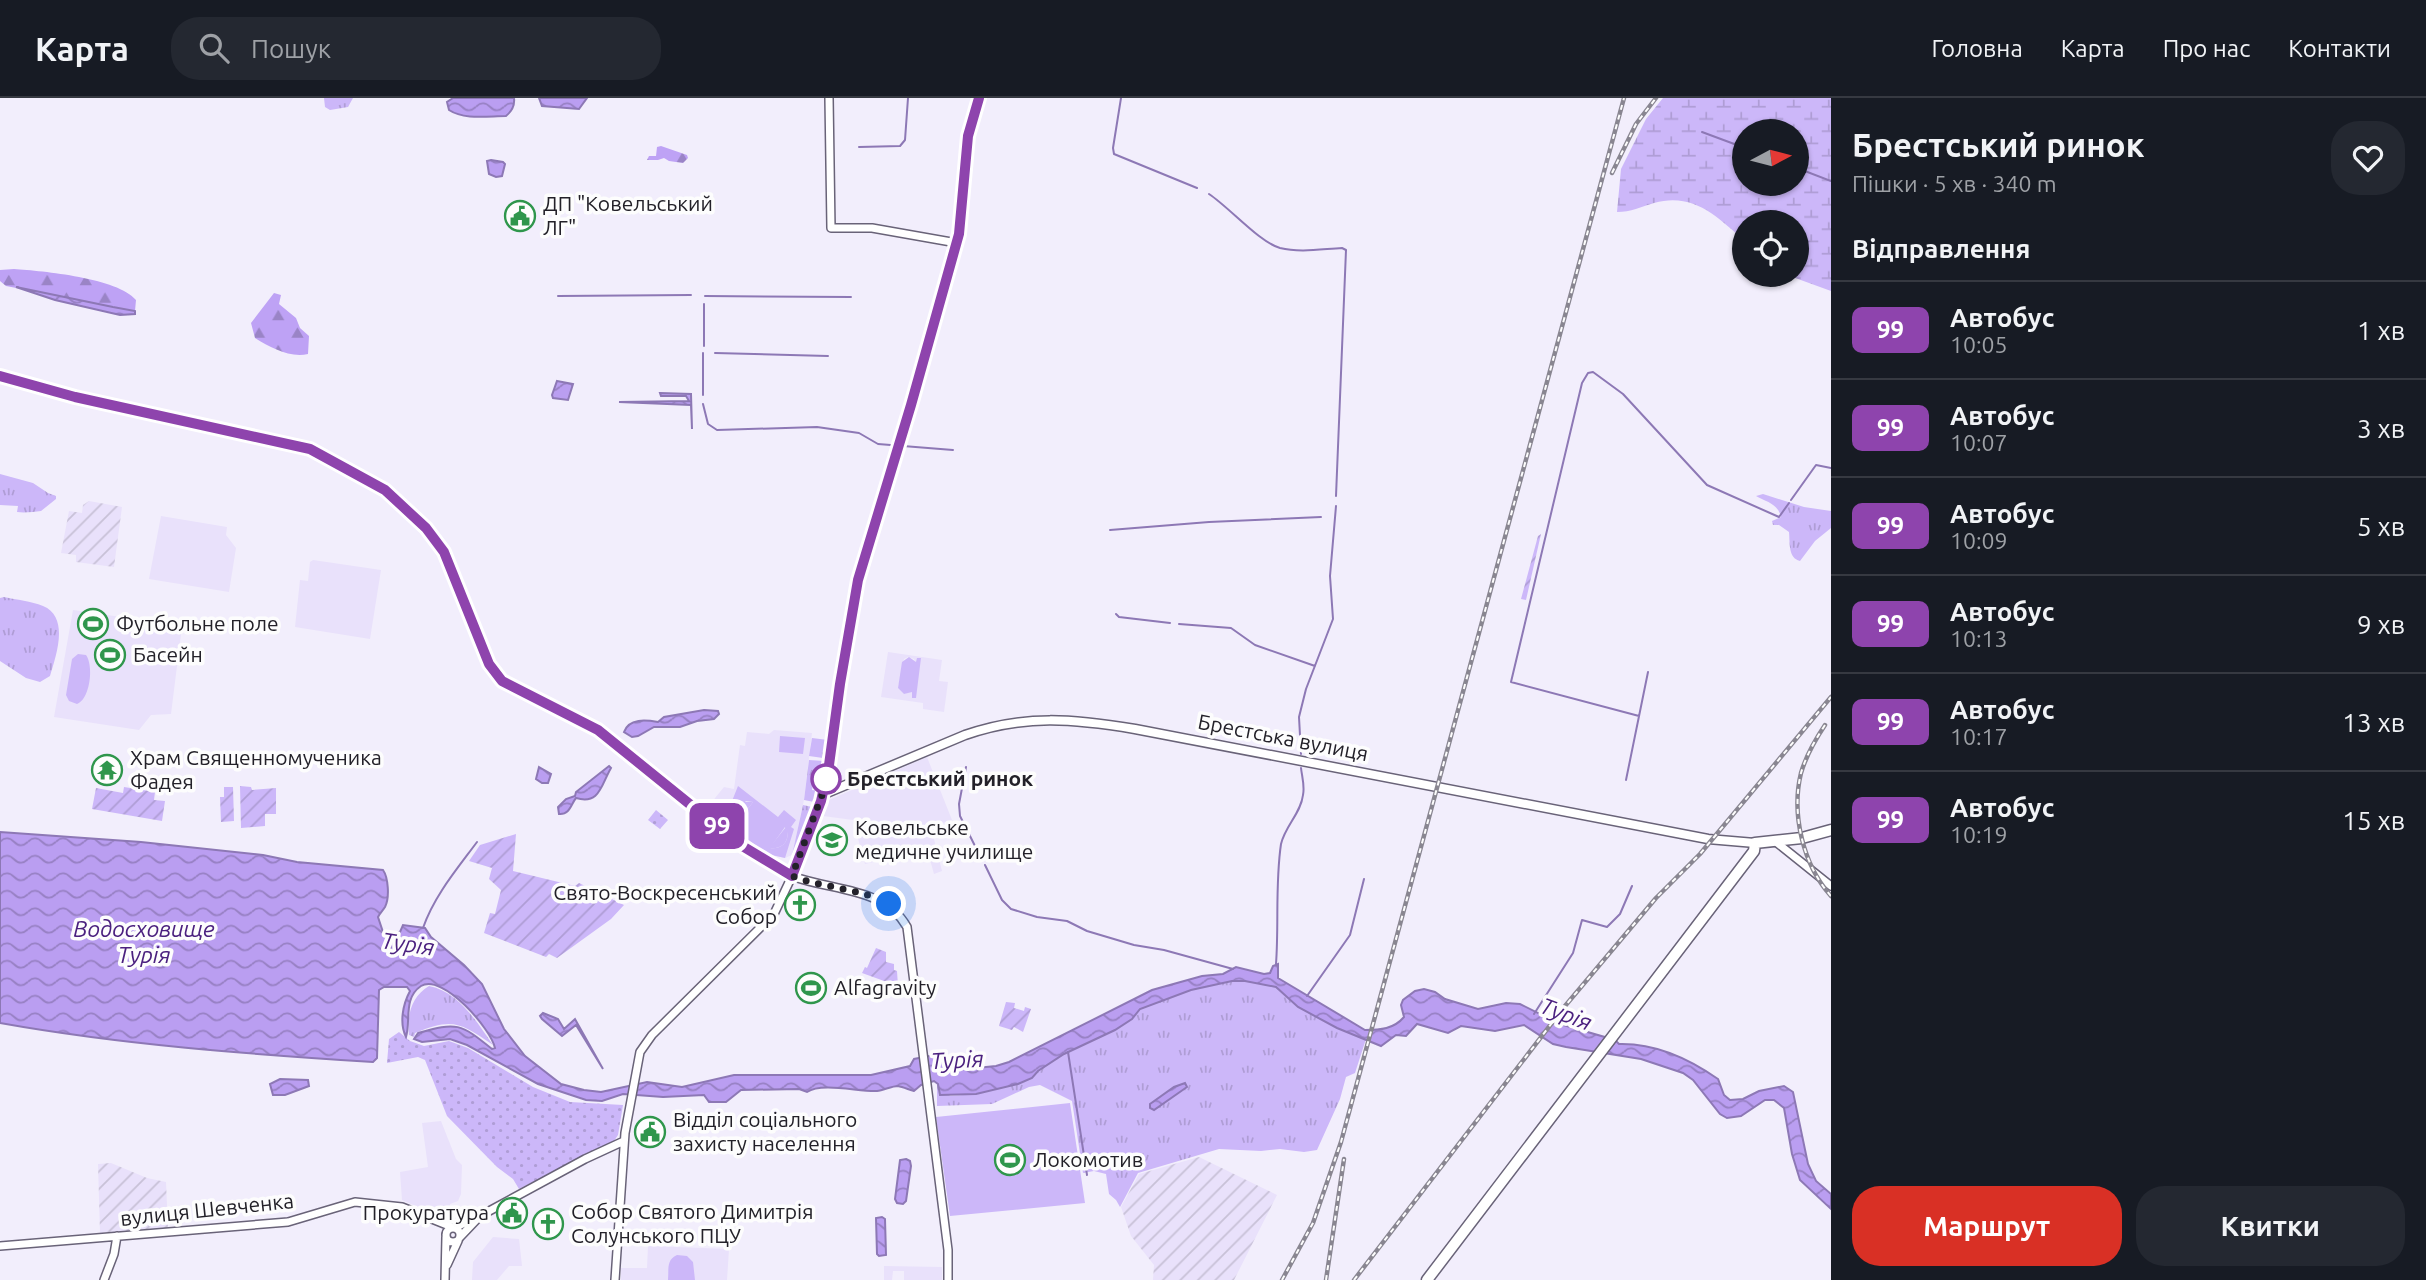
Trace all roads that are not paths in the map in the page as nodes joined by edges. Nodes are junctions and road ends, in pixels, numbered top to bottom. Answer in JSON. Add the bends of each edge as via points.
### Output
{"nodes":[{"id":1,"x":829,"y":98,"type":"edge"},
{"id":2,"x":957,"y":243,"type":"dead end"},
{"id":3,"x":0,"y":376,"type":"edge"},
{"id":4,"x":1831,"y":830,"type":"edge"},
{"id":5,"x":1776,"y":842,"type":"junction"},
{"id":6,"x":1755,"y":844,"type":"junction"},
{"id":7,"x":792,"y":876,"type":"junction"},
{"id":8,"x":1831,"y":886,"type":"edge"},
{"id":9,"x":624,"y":1141,"type":"junction"},
{"id":10,"x":480,"y":1216,"type":"junction"},
{"id":11,"x":439,"y":1223,"type":"junction"},
{"id":12,"x":454,"y":1228,"type":"junction"},
{"id":13,"x":446,"y":1235,"type":"junction"},
{"id":14,"x":117,"y":1236,"type":"junction"},
{"id":15,"x":459,"y":1238,"type":"junction"},
{"id":16,"x":0,"y":1245,"type":"edge"},
{"id":17,"x":445,"y":1269,"type":"junction"},
{"id":18,"x":104,"y":1280,"type":"edge"},
{"id":19,"x":445,"y":1280,"type":"edge"},
{"id":20,"x":615,"y":1280,"type":"edge"},
{"id":21,"x":948,"y":1280,"type":"edge"},
{"id":22,"x":1427,"y":1280,"type":"edge"}],
"edges":[{"from":1,"to":2,"type":"street","via":[[831,228],[872,228]]},
{"from":3,"to":7,"type":"main road","via":[[310,449],[385,490],[426,528],[444,552],[489,664],[502,681],[598,730],[739,844]]},
{"from":4,"to":5,"type":"highway","name":"Брестська вулиця"},
{"from":5,"to":6,"type":"highway","name":"Брестська вулиця"},
{"from":5,"to":8,"type":"street"},
{"from":6,"to":7,"type":"main road","name":"Брестська вулиця","via":[[1708,839],[1135,729],[1078,720],[1025,720],[989,726],[822,795]]},
{"from":6,"to":22,"type":"highway"},
{"from":7,"to":9,"type":"street","via":[[774,914],[645,1042]]},
{"from":7,"to":21,"type":"street","via":[[875,897],[889,904],[908,927]]},
{"from":9,"to":10,"type":"street"},
{"from":9,"to":20,"type":"street"},
{"from":10,"to":12,"type":"street"},
{"from":10,"to":15,"type":"street"},
{"from":11,"to":12,"type":"street","name":"вулиця Шевченка"},
{"from":11,"to":13,"type":"street"},
{"from":11,"to":14,"type":"street","name":"вулиця Шевченка","via":[[402,1207],[355,1202],[288,1222]]},
{"from":12,"to":13,"type":"street"},
{"from":12,"to":15,"type":"street"},
{"from":13,"to":15,"type":"street","via":[[453,1242]]},
{"from":13,"to":17,"type":"street"},
{"from":14,"to":16,"type":"street","name":"вулиця Шевченка"},
{"from":14,"to":18,"type":"street"},
{"from":15,"to":17,"type":"street"},
{"from":17,"to":19,"type":"street"}]}
